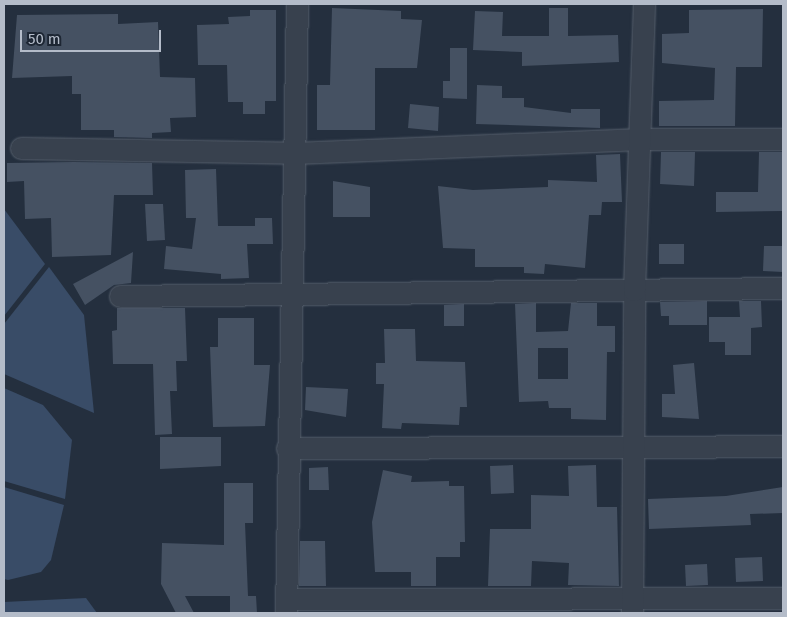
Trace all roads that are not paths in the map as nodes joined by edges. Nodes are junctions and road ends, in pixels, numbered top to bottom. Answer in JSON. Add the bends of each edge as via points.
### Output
{"nodes":[{"id":1,"x":297,"y":4,"type":"edge"},
{"id":2,"x":644,"y":4,"type":"edge"},
{"id":3,"x":642,"y":139,"type":"junction"},
{"id":4,"x":783,"y":139,"type":"edge"},
{"id":5,"x":21,"y":148,"type":"dead end"},
{"id":6,"x":294,"y":153,"type":"junction"},
{"id":7,"x":783,"y":288,"type":"edge"},
{"id":8,"x":634,"y":290,"type":"junction"},
{"id":9,"x":288,"y":295,"type":"junction"},
{"id":10,"x":120,"y":296,"type":"dead end"},
{"id":11,"x":631,"y":446,"type":"junction"},
{"id":12,"x":783,"y":446,"type":"edge"},
{"id":13,"x":287,"y":448,"type":"junction"},
{"id":14,"x":783,"y":598,"type":"edge"},
{"id":15,"x":286,"y":606,"type":"edge"},
{"id":16,"x":632,"y":606,"type":"edge"}],
"edges":[{"from":1,"to":6,"type":"street"},
{"from":2,"to":3,"type":"street"},
{"from":3,"to":4,"type":"street"},
{"from":3,"to":6,"type":"street"},
{"from":3,"to":8,"type":"street"},
{"from":5,"to":6,"type":"street"},
{"from":6,"to":9,"type":"street"},
{"from":7,"to":8,"type":"street"},
{"from":8,"to":9,"type":"street"},
{"from":8,"to":11,"type":"street"},
{"from":9,"to":10,"type":"street"},
{"from":9,"to":13,"type":"street"},
{"from":11,"to":12,"type":"street"},
{"from":11,"to":13,"type":"street"},
{"from":11,"to":16,"type":"street"},
{"from":13,"to":15,"type":"street"},
{"from":14,"to":16,"type":"street"},
{"from":15,"to":16,"type":"street"}]}
